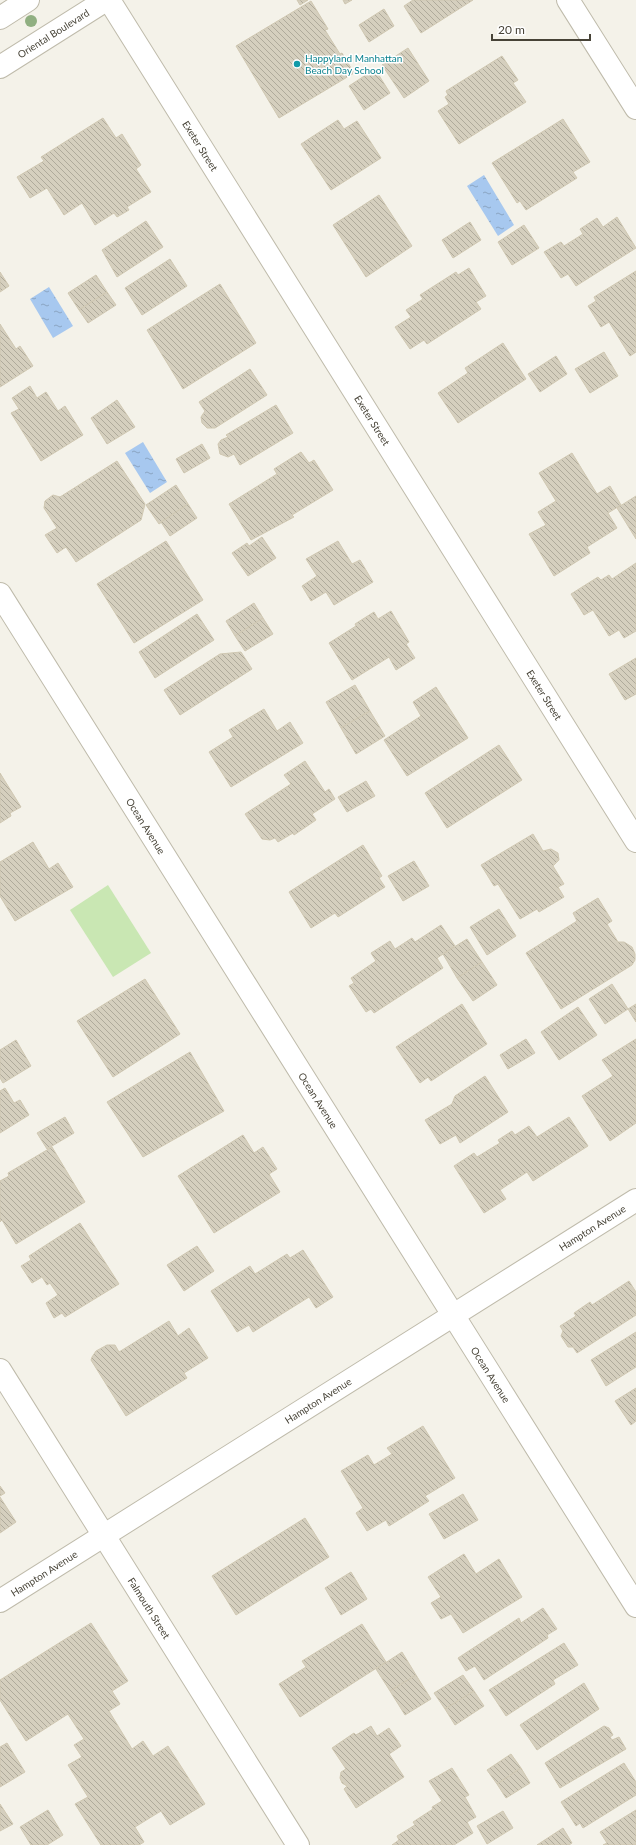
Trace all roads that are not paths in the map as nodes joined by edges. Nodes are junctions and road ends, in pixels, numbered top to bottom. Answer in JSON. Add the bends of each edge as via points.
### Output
{"nodes":[{"id":1,"x":28,"y":0,"type":"edge"},
{"id":2,"x":107,"y":0,"type":"edge"},
{"id":3,"x":568,"y":0,"type":"edge"},
{"id":4,"x":0,"y":18,"type":"edge"},
{"id":5,"x":0,"y":67,"type":"edge"},
{"id":6,"x":636,"y":108,"type":"edge"},
{"id":7,"x":0,"y":594,"type":"edge"},
{"id":8,"x":636,"y":841,"type":"edge"},
{"id":9,"x":636,"y":1200,"type":"edge"},
{"id":10,"x":453,"y":1316,"type":"junction"},
{"id":11,"x":0,"y":1370,"type":"edge"},
{"id":12,"x":104,"y":1536,"type":"junction"},
{"id":13,"x":0,"y":1601,"type":"edge"},
{"id":14,"x":636,"y":1606,"type":"edge"},
{"id":15,"x":298,"y":1845,"type":"edge"}],
"edges":[{"from":1,"to":4,"type":"street"},
{"from":2,"to":5,"type":"street","name":"Oriental Boulevard"},
{"from":2,"to":8,"type":"street","name":"Exeter Street"},
{"from":3,"to":6,"type":"street"},
{"from":7,"to":10,"type":"street","name":"Ocean Avenue"},
{"from":9,"to":10,"type":"street","name":"Hampton Avenue"},
{"from":10,"to":12,"type":"street","name":"Hampton Avenue"},
{"from":10,"to":14,"type":"street","name":"Ocean Avenue"},
{"from":11,"to":12,"type":"street","name":"Falmouth Street"},
{"from":12,"to":13,"type":"street","name":"Hampton Avenue"},
{"from":12,"to":15,"type":"street","name":"Falmouth Street"}]}
